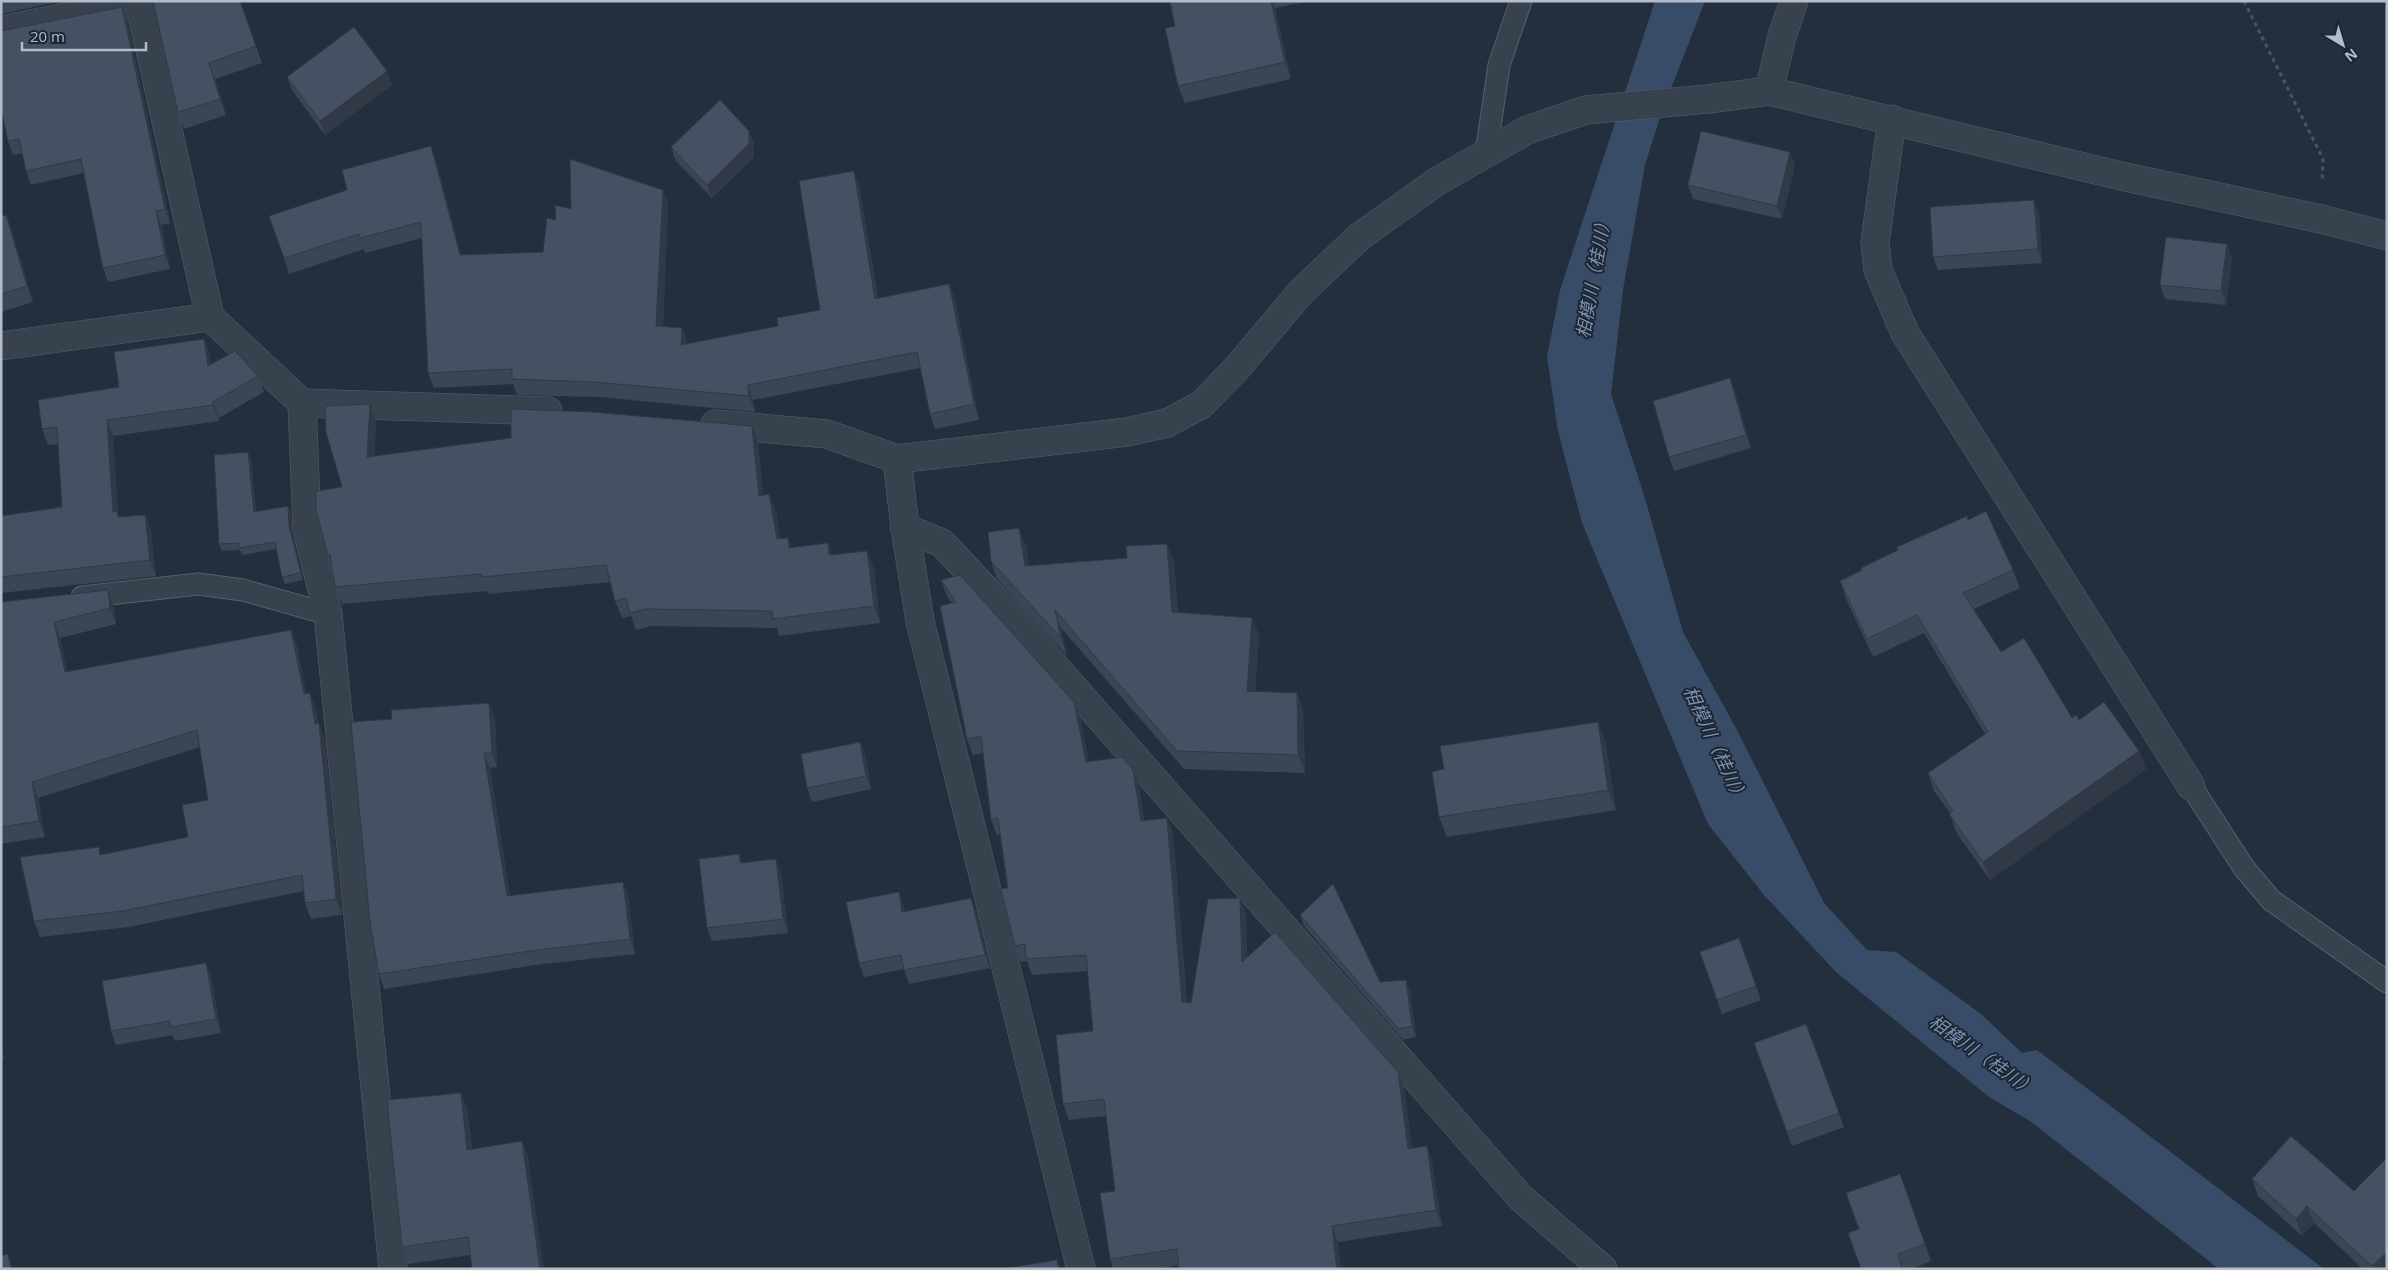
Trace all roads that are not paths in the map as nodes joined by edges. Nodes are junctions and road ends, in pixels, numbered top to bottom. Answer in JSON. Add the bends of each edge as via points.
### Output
{"nodes":[{"id":1,"x":1521,"y":1,"type":"edge"},
{"id":2,"x":1794,"y":1,"type":"edge"},
{"id":3,"x":139,"y":2,"type":"edge"},
{"id":4,"x":1,"y":30,"type":"edge"},
{"id":5,"x":1769,"y":91,"type":"junction"},
{"id":6,"x":1892,"y":119,"type":"junction"},
{"id":7,"x":1486,"y":154,"type":"junction"},
{"id":8,"x":2387,"y":236,"type":"edge"},
{"id":9,"x":210,"y":317,"type":"junction"},
{"id":10,"x":1,"y":346,"type":"edge"},
{"id":11,"x":302,"y":403,"type":"junction"},
{"id":12,"x":570,"y":412,"type":"edge"},
{"id":13,"x":688,"y":421,"type":"edge"},
{"id":14,"x":897,"y":459,"type":"junction"},
{"id":15,"x":905,"y":528,"type":"junction"},
{"id":16,"x":60,"y":599,"type":"edge"},
{"id":17,"x":328,"y":614,"type":"junction"},
{"id":18,"x":2191,"y":786,"type":"joint"},
{"id":19,"x":2387,"y":982,"type":"edge"},
{"id":20,"x":393,"y":1269,"type":"edge"},
{"id":21,"x":1081,"y":1269,"type":"edge"},
{"id":22,"x":1603,"y":1269,"type":"edge"}],
"edges":[{"from":1,"to":7,"type":"lane","via":[[1499,65]]},
{"from":2,"to":5,"type":"street"},
{"from":3,"to":4,"type":"street"},
{"from":3,"to":9,"type":"street"},
{"from":5,"to":6,"type":"street"},
{"from":5,"to":7,"type":"street","via":[[1586,110],[1527,130]]},
{"from":6,"to":8,"type":"street","via":[[2121,176]]},
{"from":6,"to":18,"type":"street","via":[[1875,242],[1878,270],[1905,333]]},
{"from":7,"to":14,"type":"street","via":[[1436,182],[1359,238],[1301,292],[1201,405],[1167,423],[1127,432]]},
{"from":9,"to":10,"type":"street"},
{"from":9,"to":11,"type":"street"},
{"from":11,"to":12,"type":"street"},
{"from":11,"to":17,"type":"street","via":[[307,529]]},
{"from":13,"to":14,"type":"street","via":[[826,434]]},
{"from":14,"to":15,"type":"street"},
{"from":15,"to":21,"type":"street","via":[[920,621]]},
{"from":15,"to":22,"type":"street","via":[[942,543],[1018,623],[1520,1197]]},
{"from":16,"to":17,"type":"lane","via":[[198,584],[243,590]]},
{"from":17,"to":20,"type":"street"},
{"from":18,"to":19,"type":"lane","via":[[2244,868],[2271,900]]}]}
